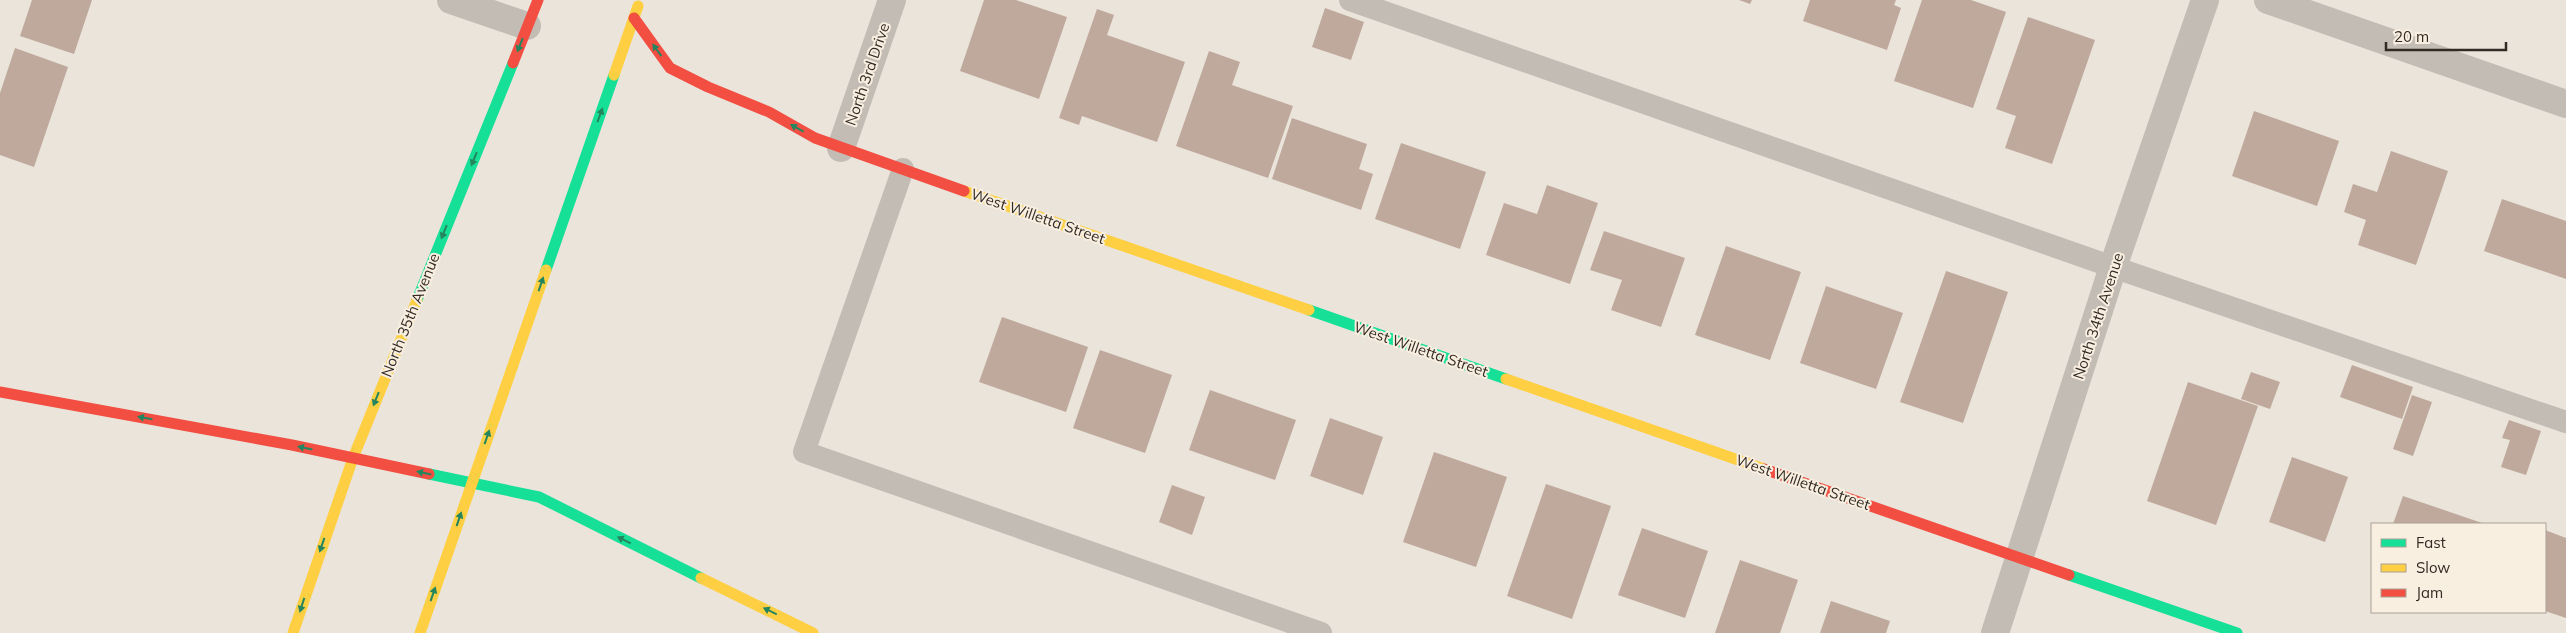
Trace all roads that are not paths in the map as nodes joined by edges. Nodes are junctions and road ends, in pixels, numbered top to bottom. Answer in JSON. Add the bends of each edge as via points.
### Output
{"nodes":[{"id":1,"x":451,"y":0,"type":"edge"},
{"id":2,"x":538,"y":0,"type":"edge"},
{"id":3,"x":640,"y":0,"type":"edge"},
{"id":4,"x":892,"y":0,"type":"edge"},
{"id":5,"x":1350,"y":0,"type":"edge"},
{"id":6,"x":2205,"y":0,"type":"edge"},
{"id":7,"x":2268,"y":0,"type":"edge"},
{"id":8,"x":634,"y":18,"type":"junction"},
{"id":9,"x":527,"y":26,"type":"junction"},
{"id":10,"x":2566,"y":104,"type":"edge"},
{"id":11,"x":841,"y":148,"type":"junction"},
{"id":12,"x":903,"y":169,"type":"junction"},
{"id":13,"x":2114,"y":267,"type":"junction"},
{"id":14,"x":0,"y":392,"type":"edge"},
{"id":15,"x":2566,"y":422,"type":"edge"},
{"id":16,"x":353,"y":458,"type":"junction"},
{"id":17,"x":471,"y":483,"type":"junction"},
{"id":18,"x":2020,"y":557,"type":"junction"},
{"id":19,"x":293,"y":633,"type":"edge"},
{"id":20,"x":420,"y":633,"type":"edge"},
{"id":21,"x":813,"y":633,"type":"edge"},
{"id":22,"x":1321,"y":633,"type":"edge"},
{"id":23,"x":1995,"y":633,"type":"edge"},
{"id":24,"x":2237,"y":633,"type":"edge"}],
"edges":[{"from":1,"to":9,"type":"street"},
{"from":2,"to":9,"type":"main road","name":"North 35th Avenue"},
{"from":3,"to":8,"type":"main road"},
{"from":4,"to":11,"type":"street","name":"North 3rd Drive"},
{"from":5,"to":13,"type":"lane"},
{"from":6,"to":13,"type":"street","name":"North 34th Avenue"},
{"from":7,"to":10,"type":"street"},
{"from":11,"to":8,"type":"main road","name":"West Willetta Street","one_way":true,"via":[[670,68]]},
{"from":17,"to":8,"type":"main road","one_way":true},
{"from":9,"to":16,"type":"main road","name":"North 35th Avenue","one_way":true},
{"from":11,"to":12,"type":"main road","name":"West Willetta Street"},
{"from":12,"to":18,"type":"main road","name":"West Willetta Street"},
{"from":12,"to":22,"type":"lane","via":[[804,452]]},
{"from":13,"to":15,"type":"lane"},
{"from":13,"to":18,"type":"street","name":"North 34th Avenue"},
{"from":16,"to":14,"type":"main road","one_way":true},
{"from":17,"to":16,"type":"main road","one_way":true},
{"from":16,"to":19,"type":"main road","name":"North 35th Avenue","one_way":true},
{"from":20,"to":17,"type":"main road","one_way":true},
{"from":21,"to":17,"type":"main road","one_way":true,"via":[[538,497]]},
{"from":18,"to":23,"type":"street","name":"North 34th Avenue"},
{"from":18,"to":24,"type":"main road","name":"West Willetta Street"}]}
